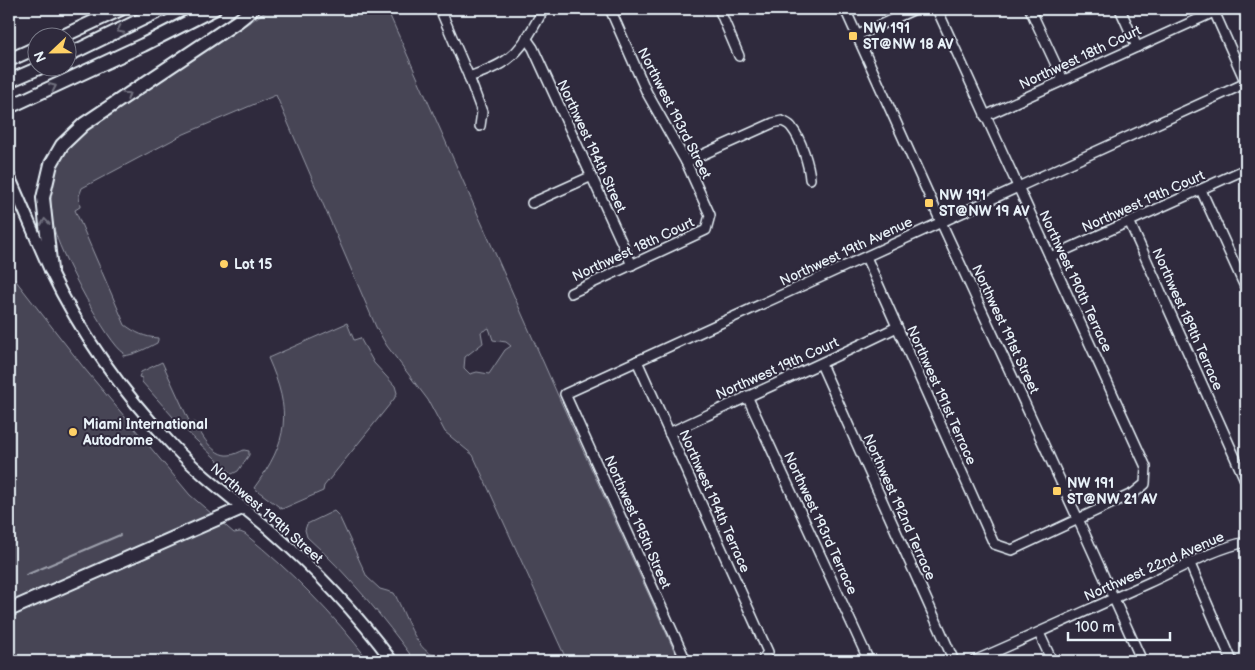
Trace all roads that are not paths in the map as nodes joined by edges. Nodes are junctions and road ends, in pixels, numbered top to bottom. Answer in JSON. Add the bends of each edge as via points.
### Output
{"nodes":[{"id":1,"x":121,"y":9,"type":"edge"},
{"id":2,"x":163,"y":9,"type":"edge"},
{"id":3,"x":214,"y":9,"type":"edge"},
{"id":4,"x":253,"y":9,"type":"edge"},
{"id":5,"x":440,"y":9,"type":"edge"},
{"id":6,"x":544,"y":9,"type":"edge"},
{"id":7,"x":610,"y":9,"type":"edge"},
{"id":8,"x":719,"y":9,"type":"edge"},
{"id":9,"x":845,"y":9,"type":"edge"},
{"id":10,"x":915,"y":9,"type":"edge"},
{"id":11,"x":936,"y":9,"type":"edge"},
{"id":12,"x":1030,"y":9,"type":"edge"},
{"id":13,"x":1120,"y":9,"type":"edge"},
{"id":14,"x":1214,"y":10,"type":"edge"},
{"id":15,"x":78,"y":29,"type":"edge"},
{"id":16,"x":858,"y":35,"type":"junction"},
{"id":17,"x":526,"y":38,"type":"junction"},
{"id":18,"x":1137,"y":46,"type":"junction"},
{"id":19,"x":78,"y":50,"type":"edge"},
{"id":20,"x":28,"y":51,"type":"edge"},
{"id":21,"x":739,"y":56,"type":"dead end"},
{"id":22,"x":9,"y":60,"type":"edge"},
{"id":23,"x":28,"y":73,"type":"edge"},
{"id":24,"x":470,"y":77,"type":"junction"},
{"id":25,"x":1063,"y":80,"type":"junction"},
{"id":26,"x":9,"y":81,"type":"edge"},
{"id":27,"x":1246,"y":83,"type":"edge"},
{"id":28,"x":9,"y":107,"type":"edge"},
{"id":29,"x":985,"y":116,"type":"junction"},
{"id":30,"x":480,"y":126,"type":"dead end"},
{"id":31,"x":686,"y":162,"type":"junction"},
{"id":32,"x":1246,"y":169,"type":"edge"},
{"id":33,"x":9,"y":176,"type":"edge"},
{"id":34,"x":592,"y":176,"type":"junction"},
{"id":35,"x":810,"y":179,"type":"dead end"},
{"id":36,"x":1018,"y":187,"type":"junction"},
{"id":37,"x":1201,"y":190,"type":"junction"},
{"id":38,"x":532,"y":203,"type":"dead end"},
{"id":39,"x":941,"y":222,"type":"junction"},
{"id":40,"x":1130,"y":222,"type":"junction"},
{"id":41,"x":706,"y":230,"type":"joint"},
{"id":42,"x":866,"y":257,"type":"junction"},
{"id":43,"x":1050,"y":257,"type":"junction"},
{"id":44,"x":632,"y":265,"type":"junction"},
{"id":45,"x":50,"y":270,"type":"junction"},
{"id":46,"x":1246,"y":289,"type":"edge"},
{"id":47,"x":571,"y":293,"type":"dead end"},
{"id":48,"x":897,"y":327,"type":"junction"},
{"id":49,"x":637,"y":361,"type":"junction"},
{"id":50,"x":821,"y":364,"type":"junction"},
{"id":51,"x":566,"y":394,"type":"joint"},
{"id":52,"x":747,"y":396,"type":"junction"},
{"id":53,"x":668,"y":433,"type":"junction"},
{"id":54,"x":1246,"y":482,"type":"edge"},
{"id":55,"x":242,"y":508,"type":"junction"},
{"id":56,"x":1078,"y":519,"type":"junction"},
{"id":57,"x":1246,"y":536,"type":"edge"},
{"id":58,"x":1246,"y":542,"type":"edge"},
{"id":59,"x":1236,"y":544,"type":"junction"},
{"id":60,"x":1190,"y":564,"type":"junction"},
{"id":61,"x":1113,"y":599,"type":"junction"},
{"id":62,"x":9,"y":610,"type":"edge"},
{"id":63,"x":1039,"y":633,"type":"junction"},
{"id":64,"x":392,"y":661,"type":"edge"},
{"id":65,"x":686,"y":661,"type":"edge"},
{"id":66,"x":762,"y":661,"type":"edge"},
{"id":67,"x":869,"y":661,"type":"edge"},
{"id":68,"x":954,"y":661,"type":"edge"},
{"id":69,"x":974,"y":661,"type":"edge"},
{"id":70,"x":1052,"y":661,"type":"edge"},
{"id":71,"x":1142,"y":661,"type":"edge"},
{"id":72,"x":1232,"y":661,"type":"edge"}],
"edges":[{"from":1,"to":15,"type":"highway"},
{"from":2,"to":19,"type":"highway","one_way":true},
{"from":28,"to":3,"type":"highway","one_way":true},
{"from":45,"to":4,"type":"highway","one_way":true,"via":[[43,198],[51,164],[62,145],[84,124]]},
{"from":5,"to":24,"type":"street"},
{"from":6,"to":17,"type":"street"},
{"from":7,"to":31,"type":"street","name":"Northwest 193rd Street","via":[[647,93]]},
{"from":8,"to":21,"type":"street"},
{"from":9,"to":16,"type":"street","name":"Northwest 191st Street"},
{"from":10,"to":16,"type":"street"},
{"from":11,"to":29,"type":"street","name":"Northwest 190th Terrace"},
{"from":12,"to":25,"type":"street"},
{"from":13,"to":18,"type":"street"},
{"from":14,"to":18,"type":"street","name":"Northwest 18th Court"},
{"from":14,"to":27,"type":"street"},
{"from":16,"to":39,"type":"street","name":"Northwest 191st Street"},
{"from":17,"to":24,"type":"street","via":[[510,57]]},
{"from":17,"to":34,"type":"street","name":"Northwest 194th Street"},
{"from":18,"to":25,"type":"street","name":"Northwest 18th Court"},
{"from":20,"to":22,"type":"highway"},
{"from":23,"to":26,"type":"highway"},
{"from":24,"to":30,"type":"street","via":[[482,112]]},
{"from":25,"to":29,"type":"street","name":"Northwest 18th Court"},
{"from":27,"to":36,"type":"street","name":"Northwest 19th Avenue"},
{"from":29,"to":36,"type":"street","name":"Northwest 190th Terrace"},
{"from":31,"to":35,"type":"street","via":[[782,121],[791,125]]},
{"from":31,"to":41,"type":"street","name":"Northwest 193rd Street","via":[[710,215]]},
{"from":32,"to":37,"type":"street","name":"Northwest 19th Court"},
{"from":33,"to":45,"type":"main road","name":"Northwest 199th Street"},
{"from":34,"to":38,"type":"street"},
{"from":34,"to":44,"type":"street","name":"Northwest 194th Street"},
{"from":36,"to":39,"type":"street","name":"Northwest 19th Avenue"},
{"from":36,"to":43,"type":"street","name":"Northwest 190th Terrace"},
{"from":37,"to":40,"type":"street","name":"Northwest 19th Court"},
{"from":37,"to":46,"type":"street"},
{"from":39,"to":42,"type":"street","name":"Northwest 19th Avenue"},
{"from":39,"to":56,"type":"street","name":"Northwest 191st Street"},
{"from":40,"to":43,"type":"street","name":"Northwest 19th Court"},
{"from":40,"to":54,"type":"street","name":"Northwest 189th Terrace"},
{"from":41,"to":44,"type":"street","name":"Northwest 18th Court"},
{"from":42,"to":48,"type":"street","name":"Northwest 191st Terrace"},
{"from":42,"to":49,"type":"street","name":"Northwest 19th Avenue"},
{"from":43,"to":56,"type":"street","name":"Northwest 190th Terrace","via":[[1146,467],[1145,484],[1134,493]]},
{"from":44,"to":47,"type":"street","name":"Northwest 18th Court"},
{"from":45,"to":55,"type":"main road","name":"Northwest 199th Street","via":[[111,374],[174,448]]},
{"from":48,"to":50,"type":"street","name":"Northwest 19th Court"},
{"from":48,"to":56,"type":"street","name":"Northwest 191st Terrace","via":[[994,544],[1012,550]]},
{"from":49,"to":51,"type":"street","name":"Northwest 19th Avenue"},
{"from":49,"to":53,"type":"street","name":"Northwest 194th Terrace"},
{"from":50,"to":52,"type":"street","name":"Northwest 19th Court"},
{"from":50,"to":68,"type":"street","name":"Northwest 192nd Terrace"},
{"from":51,"to":65,"type":"street","name":"Northwest 195th Street"},
{"from":52,"to":53,"type":"street","name":"Northwest 19th Court"},
{"from":52,"to":67,"type":"street","name":"Northwest 193rd Terrace"},
{"from":53,"to":66,"type":"street","name":"Northwest 194th Terrace","via":[[768,652]]},
{"from":55,"to":62,"type":"highway"},
{"from":55,"to":64,"type":"main road","name":"Northwest 199th Street","via":[[299,557],[342,600]]},
{"from":56,"to":61,"type":"street","name":"Northwest 191st Street"},
{"from":57,"to":59,"type":"street","name":"Northwest 22nd Avenue"},
{"from":58,"to":59,"type":"street","name":"Northwest 22nd Avenue"},
{"from":59,"to":60,"type":"street","name":"Northwest 22nd Avenue"},
{"from":60,"to":61,"type":"street","name":"Northwest 22nd Avenue"},
{"from":60,"to":72,"type":"street"},
{"from":61,"to":63,"type":"street","name":"Northwest 22nd Avenue"},
{"from":61,"to":71,"type":"street","name":"Northwest 191st Street"},
{"from":63,"to":69,"type":"street","name":"Northwest 22nd Avenue"},
{"from":63,"to":70,"type":"street"}]}
